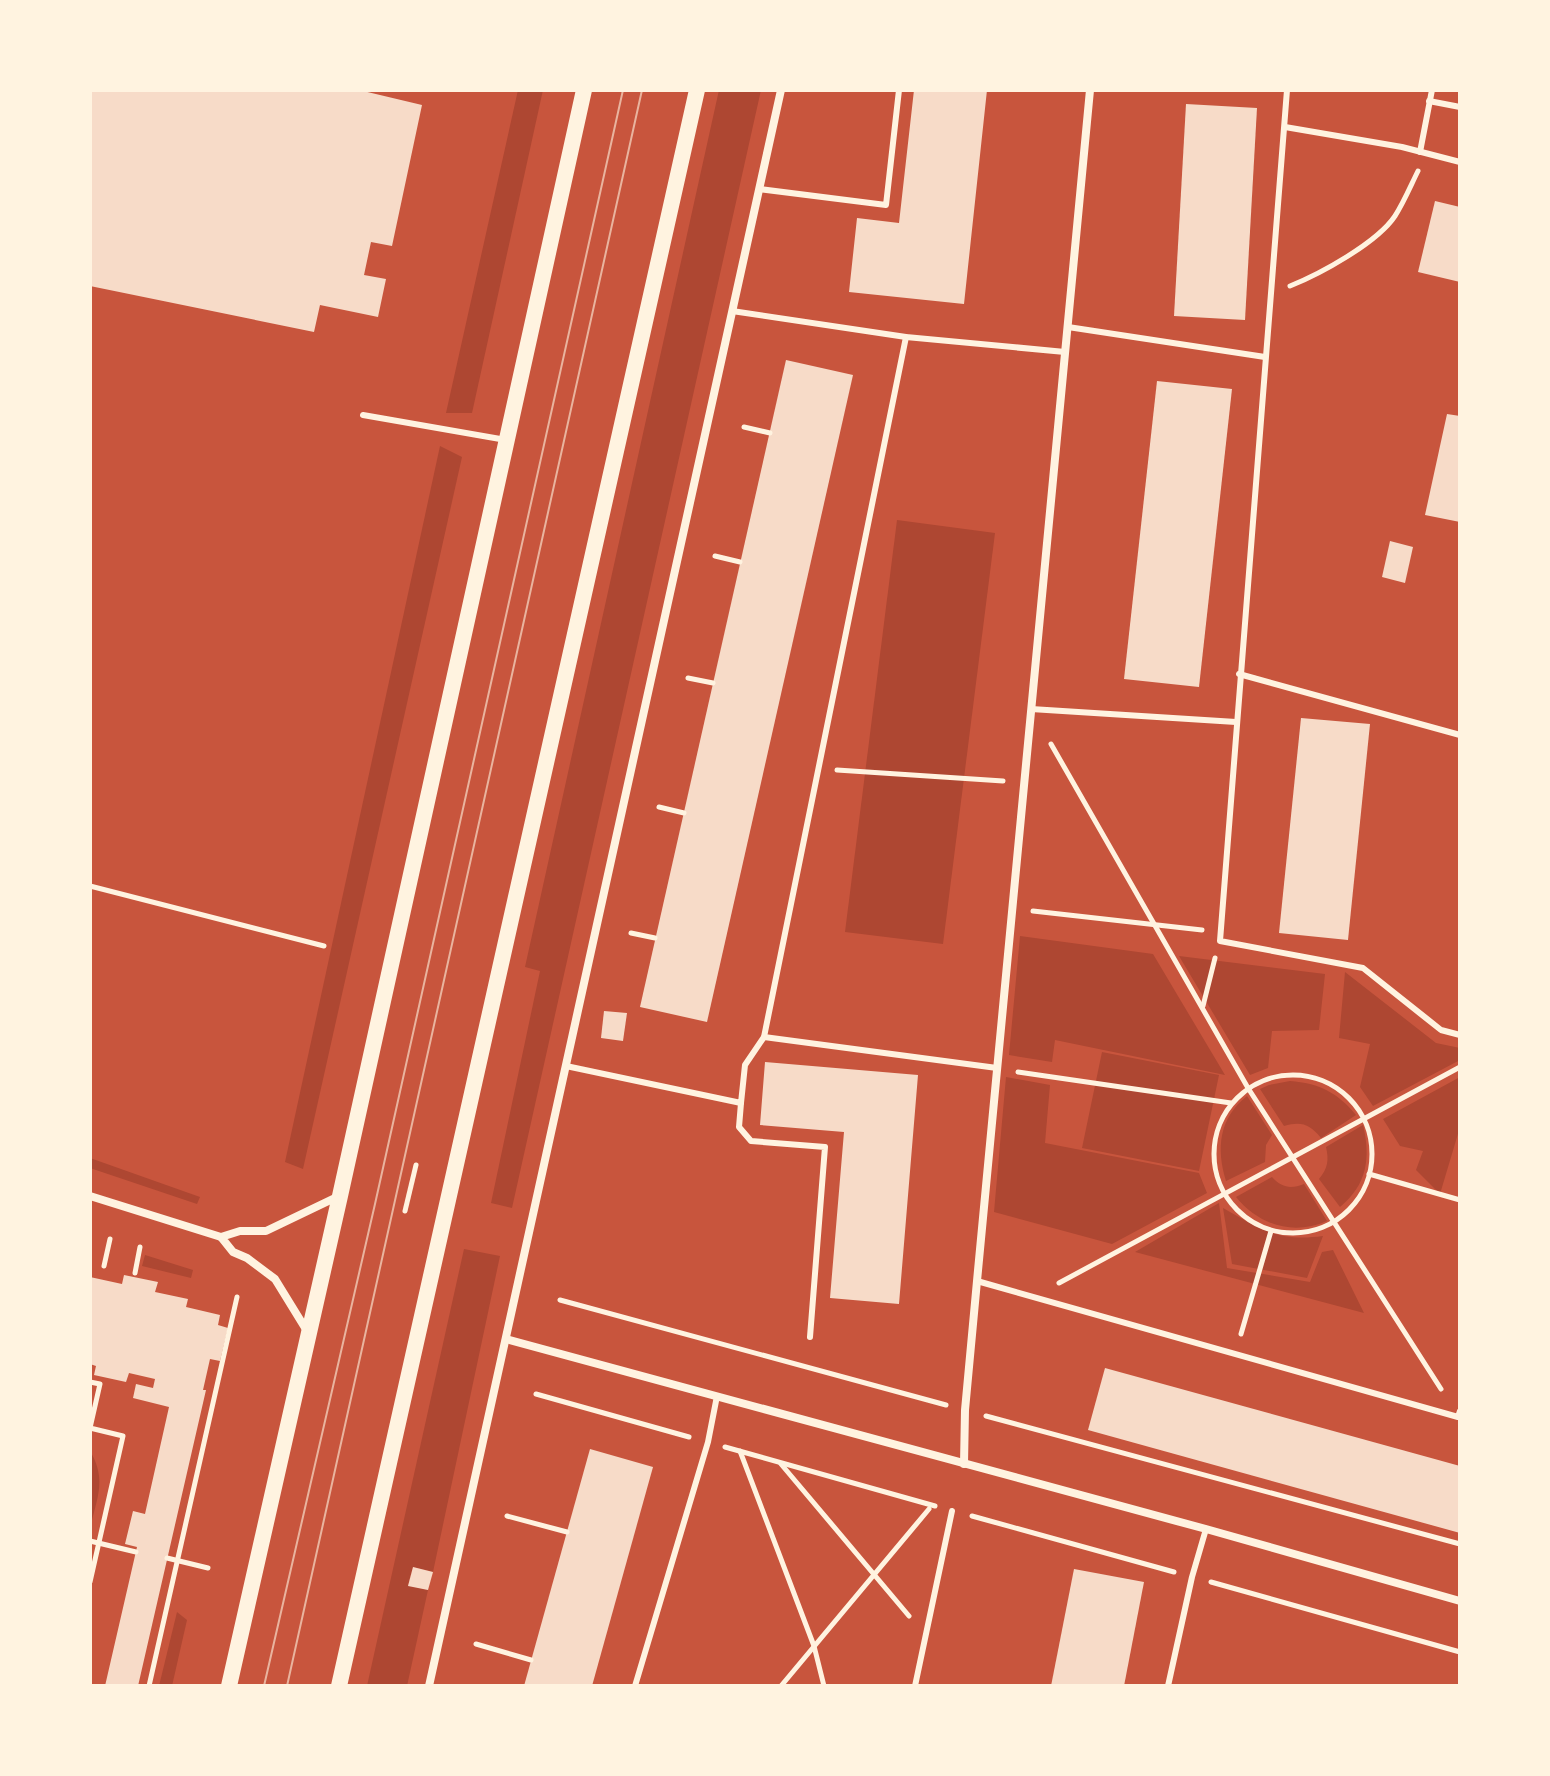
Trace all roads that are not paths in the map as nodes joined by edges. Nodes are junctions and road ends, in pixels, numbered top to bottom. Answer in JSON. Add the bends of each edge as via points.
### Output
{"nodes":[{"id":1,"x":584,"y":90,"type":"edge"},
{"id":2,"x":697,"y":90,"type":"edge"},
{"id":3,"x":781,"y":90,"type":"edge"},
{"id":4,"x":899,"y":90,"type":"edge"},
{"id":5,"x":1090,"y":90,"type":"edge"},
{"id":6,"x":1287,"y":90,"type":"edge"},
{"id":7,"x":1432,"y":90,"type":"edge"},
{"id":8,"x":1429,"y":101,"type":"junction"},
{"id":9,"x":1460,"y":107,"type":"edge"},
{"id":10,"x":1285,"y":127,"type":"junction"},
{"id":11,"x":1423,"y":152,"type":"junction"},
{"id":12,"x":1460,"y":162,"type":"edge"},
{"id":13,"x":759,"y":189,"type":"junction"},
{"id":14,"x":732,"y":311,"type":"junction"},
{"id":15,"x":1068,"y":327,"type":"junction"},
{"id":16,"x":906,"y":337,"type":"junction"},
{"id":17,"x":1065,"y":352,"type":"junction"},
{"id":18,"x":1265,"y":357,"type":"junction"},
{"id":19,"x":363,"y":415,"type":"dead end"},
{"id":20,"x":506,"y":440,"type":"junction"},
{"id":21,"x":1239,"y":674,"type":"junction"},
{"id":22,"x":1031,"y":709,"type":"junction"},
{"id":23,"x":1236,"y":722,"type":"junction"},
{"id":24,"x":1460,"y":735,"type":"edge"},
{"id":25,"x":1460,"y":1035,"type":"edge"},
{"id":26,"x":764,"y":1037,"type":"junction"},
{"id":27,"x":566,"y":1066,"type":"junction"},
{"id":28,"x":997,"y":1068,"type":"junction"},
{"id":29,"x":741,"y":1103,"type":"junction"},
{"id":30,"x":90,"y":1196,"type":"edge"},
{"id":31,"x":340,"y":1196,"type":"junction"},
{"id":32,"x":221,"y":1237,"type":"junction"},
{"id":33,"x":977,"y":1281,"type":"junction"},
{"id":34,"x":308,"y":1332,"type":"junction"},
{"id":35,"x":810,"y":1337,"type":"dead end"},
{"id":36,"x":506,"y":1339,"type":"junction"},
{"id":37,"x":717,"y":1396,"type":"junction"},
{"id":38,"x":1459,"y":1414,"type":"edge"},
{"id":39,"x":964,"y":1464,"type":"junction"},
{"id":40,"x":952,"y":1511,"type":"road end"},
{"id":41,"x":1206,"y":1529,"type":"junction"},
{"id":42,"x":1460,"y":1601,"type":"edge"},
{"id":43,"x":229,"y":1686,"type":"edge"},
{"id":44,"x":339,"y":1686,"type":"edge"},
{"id":45,"x":429,"y":1686,"type":"edge"},
{"id":46,"x":635,"y":1686,"type":"edge"},
{"id":47,"x":915,"y":1686,"type":"edge"},
{"id":48,"x":1168,"y":1686,"type":"edge"}],
"edges":[{"from":1,"to":20,"type":"main road"},
{"from":2,"to":44,"type":"main road"},
{"from":3,"to":13,"type":"street"},
{"from":4,"to":13,"type":"lane","via":[[886,205]]},
{"from":5,"to":15,"type":"street"},
{"from":6,"to":10,"type":"lane"},
{"from":7,"to":8,"type":"lane"},
{"from":8,"to":9,"type":"lane"},
{"from":8,"to":11,"type":"lane"},
{"from":10,"to":11,"type":"lane"},
{"from":10,"to":18,"type":"lane"},
{"from":11,"to":12,"type":"lane"},
{"from":13,"to":14,"type":"street"},
{"from":14,"to":16,"type":"lane"},
{"from":14,"to":27,"type":"street"},
{"from":15,"to":17,"type":"street"},
{"from":15,"to":18,"type":"lane"},
{"from":16,"to":17,"type":"lane"},
{"from":16,"to":26,"type":"lane"},
{"from":17,"to":22,"type":"street"},
{"from":18,"to":21,"type":"lane"},
{"from":19,"to":20,"type":"lane"},
{"from":20,"to":31,"type":"main road"},
{"from":21,"to":23,"type":"lane"},
{"from":21,"to":24,"type":"lane"},
{"from":22,"to":23,"type":"lane"},
{"from":22,"to":28,"type":"street"},
{"from":23,"to":25,"type":"lane","via":[[1220,941],[1363,968],[1441,1030]]},
{"from":26,"to":28,"type":"lane"},
{"from":26,"to":29,"type":"lane","via":[[745,1065]]},
{"from":27,"to":29,"type":"lane"},
{"from":27,"to":36,"type":"street"},
{"from":28,"to":33,"type":"street"},
{"from":29,"to":35,"type":"lane","via":[[739,1127],[751,1141],[825,1147]]},
{"from":30,"to":32,"type":"street"},
{"from":31,"to":32,"type":"street","via":[[266,1231]]},
{"from":31,"to":34,"type":"main road"},
{"from":32,"to":34,"type":"street","via":[[233,1252],[275,1279]]},
{"from":33,"to":38,"type":"lane"},
{"from":33,"to":39,"type":"street"},
{"from":34,"to":43,"type":"main road"},
{"from":36,"to":37,"type":"street"},
{"from":36,"to":45,"type":"street"},
{"from":37,"to":39,"type":"street"},
{"from":37,"to":46,"type":"lane"},
{"from":39,"to":41,"type":"street"},
{"from":40,"to":47,"type":"lane"},
{"from":41,"to":42,"type":"street"},
{"from":41,"to":48,"type":"lane"}]}
